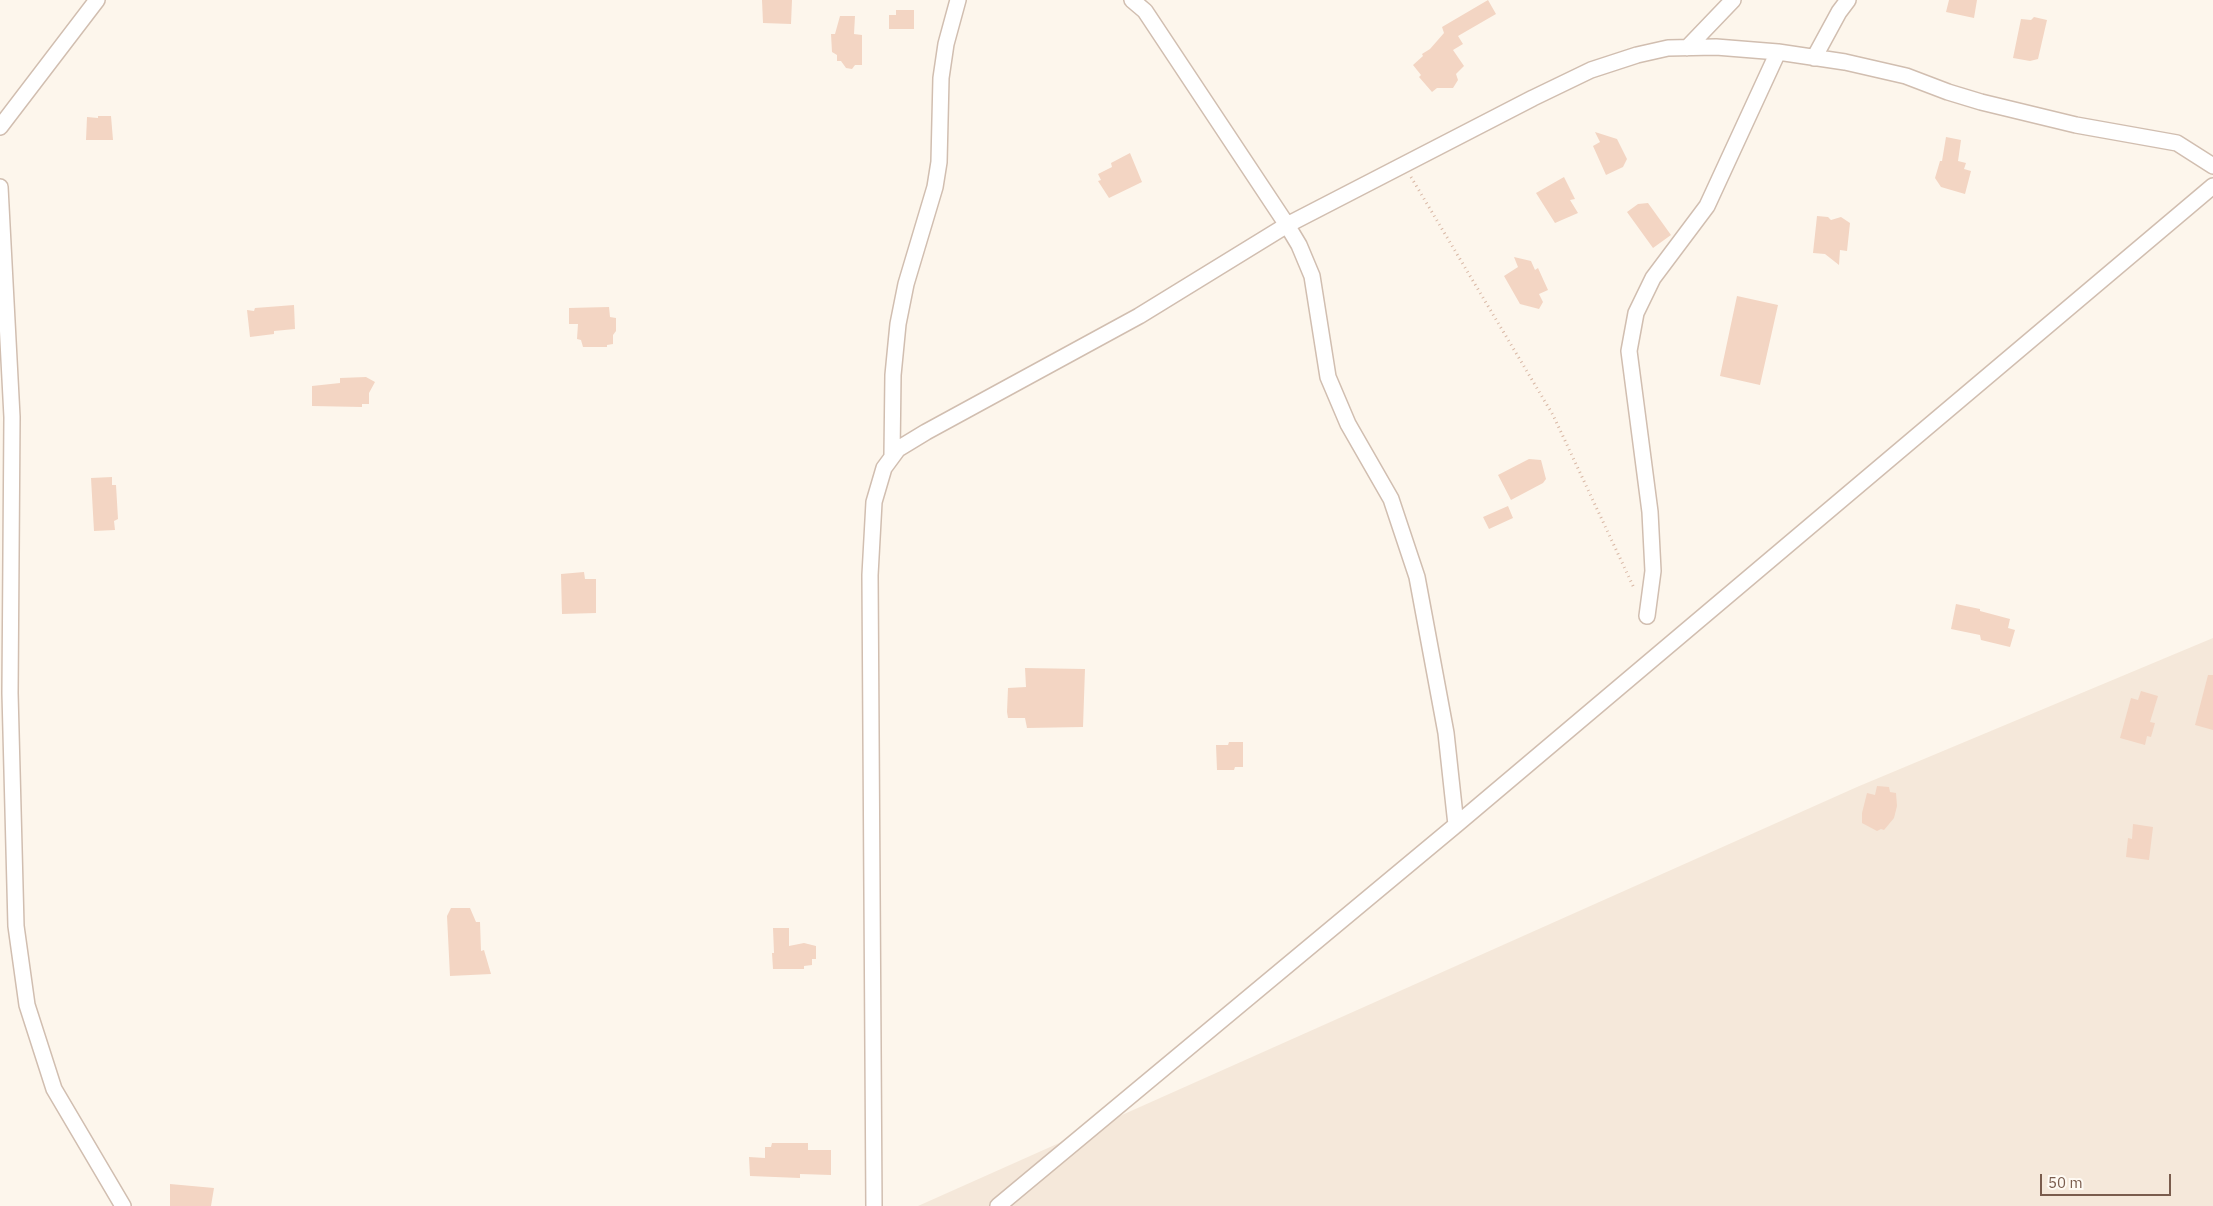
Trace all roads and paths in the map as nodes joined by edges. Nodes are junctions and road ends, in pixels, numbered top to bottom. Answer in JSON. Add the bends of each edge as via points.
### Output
{"nodes":[{"id":1,"x":97,"y":0,"type":"edge"},
{"id":2,"x":958,"y":0,"type":"edge"},
{"id":3,"x":1132,"y":0,"type":"edge"},
{"id":4,"x":1733,"y":0,"type":"edge"},
{"id":5,"x":1848,"y":0,"type":"edge"},
{"id":6,"x":1687,"y":48,"type":"junction"},
{"id":7,"x":1778,"y":52,"type":"junction"},
{"id":8,"x":1814,"y":58,"type":"junction"},
{"id":9,"x":0,"y":127,"type":"edge"},
{"id":10,"x":1403,"y":164,"type":"junction"},
{"id":11,"x":2213,"y":166,"type":"edge"},
{"id":12,"x":2213,"y":186,"type":"edge"},
{"id":13,"x":0,"y":187,"type":"edge"},
{"id":14,"x":1287,"y":225,"type":"junction"},
{"id":15,"x":3,"y":330,"type":"edge"},
{"id":16,"x":892,"y":455,"type":"junction"},
{"id":17,"x":1635,"y":589,"type":"dead end"},
{"id":18,"x":1648,"y":616,"type":"dead end"},
{"id":19,"x":1456,"y":825,"type":"junction"},
{"id":20,"x":123,"y":1206,"type":"edge"},
{"id":21,"x":874,"y":1206,"type":"edge"},
{"id":22,"x":998,"y":1206,"type":"edge"}],
"edges":[{"from":1,"to":9,"type":"street"},
{"from":2,"to":16,"type":"street","via":[[941,78],[940,153],[935,187],[898,324],[893,375]]},
{"from":3,"to":14,"type":"street","via":[[1145,11]]},
{"from":4,"to":6,"type":"street"},
{"from":5,"to":8,"type":"street"},
{"from":6,"to":7,"type":"street"},
{"from":6,"to":10,"type":"street","via":[[1637,54],[1591,70]]},
{"from":7,"to":8,"type":"street"},
{"from":7,"to":18,"type":"street","via":[[1707,206],[1653,278],[1636,313],[1629,351],[1650,512],[1653,572]]},
{"from":8,"to":11,"type":"street","via":[[1906,76],[1981,102],[2076,125],[2176,143]]},
{"from":10,"to":14,"type":"street"},
{"from":10,"to":17,"type":"path","via":[[1553,415]]},
{"from":12,"to":19,"type":"street"},
{"from":13,"to":15,"type":"street"},
{"from":14,"to":16,"type":"street","via":[[1139,316],[926,432]]},
{"from":14,"to":19,"type":"street","via":[[1312,276],[1328,377],[1348,424],[1391,499],[1417,577],[1446,733]]},
{"from":15,"to":20,"type":"street","via":[[12,417],[10,693],[16,926],[20,956],[27,1005],[54,1088]]},
{"from":16,"to":21,"type":"street","via":[[884,468],[874,502],[870,575]]},
{"from":19,"to":22,"type":"street"}]}
